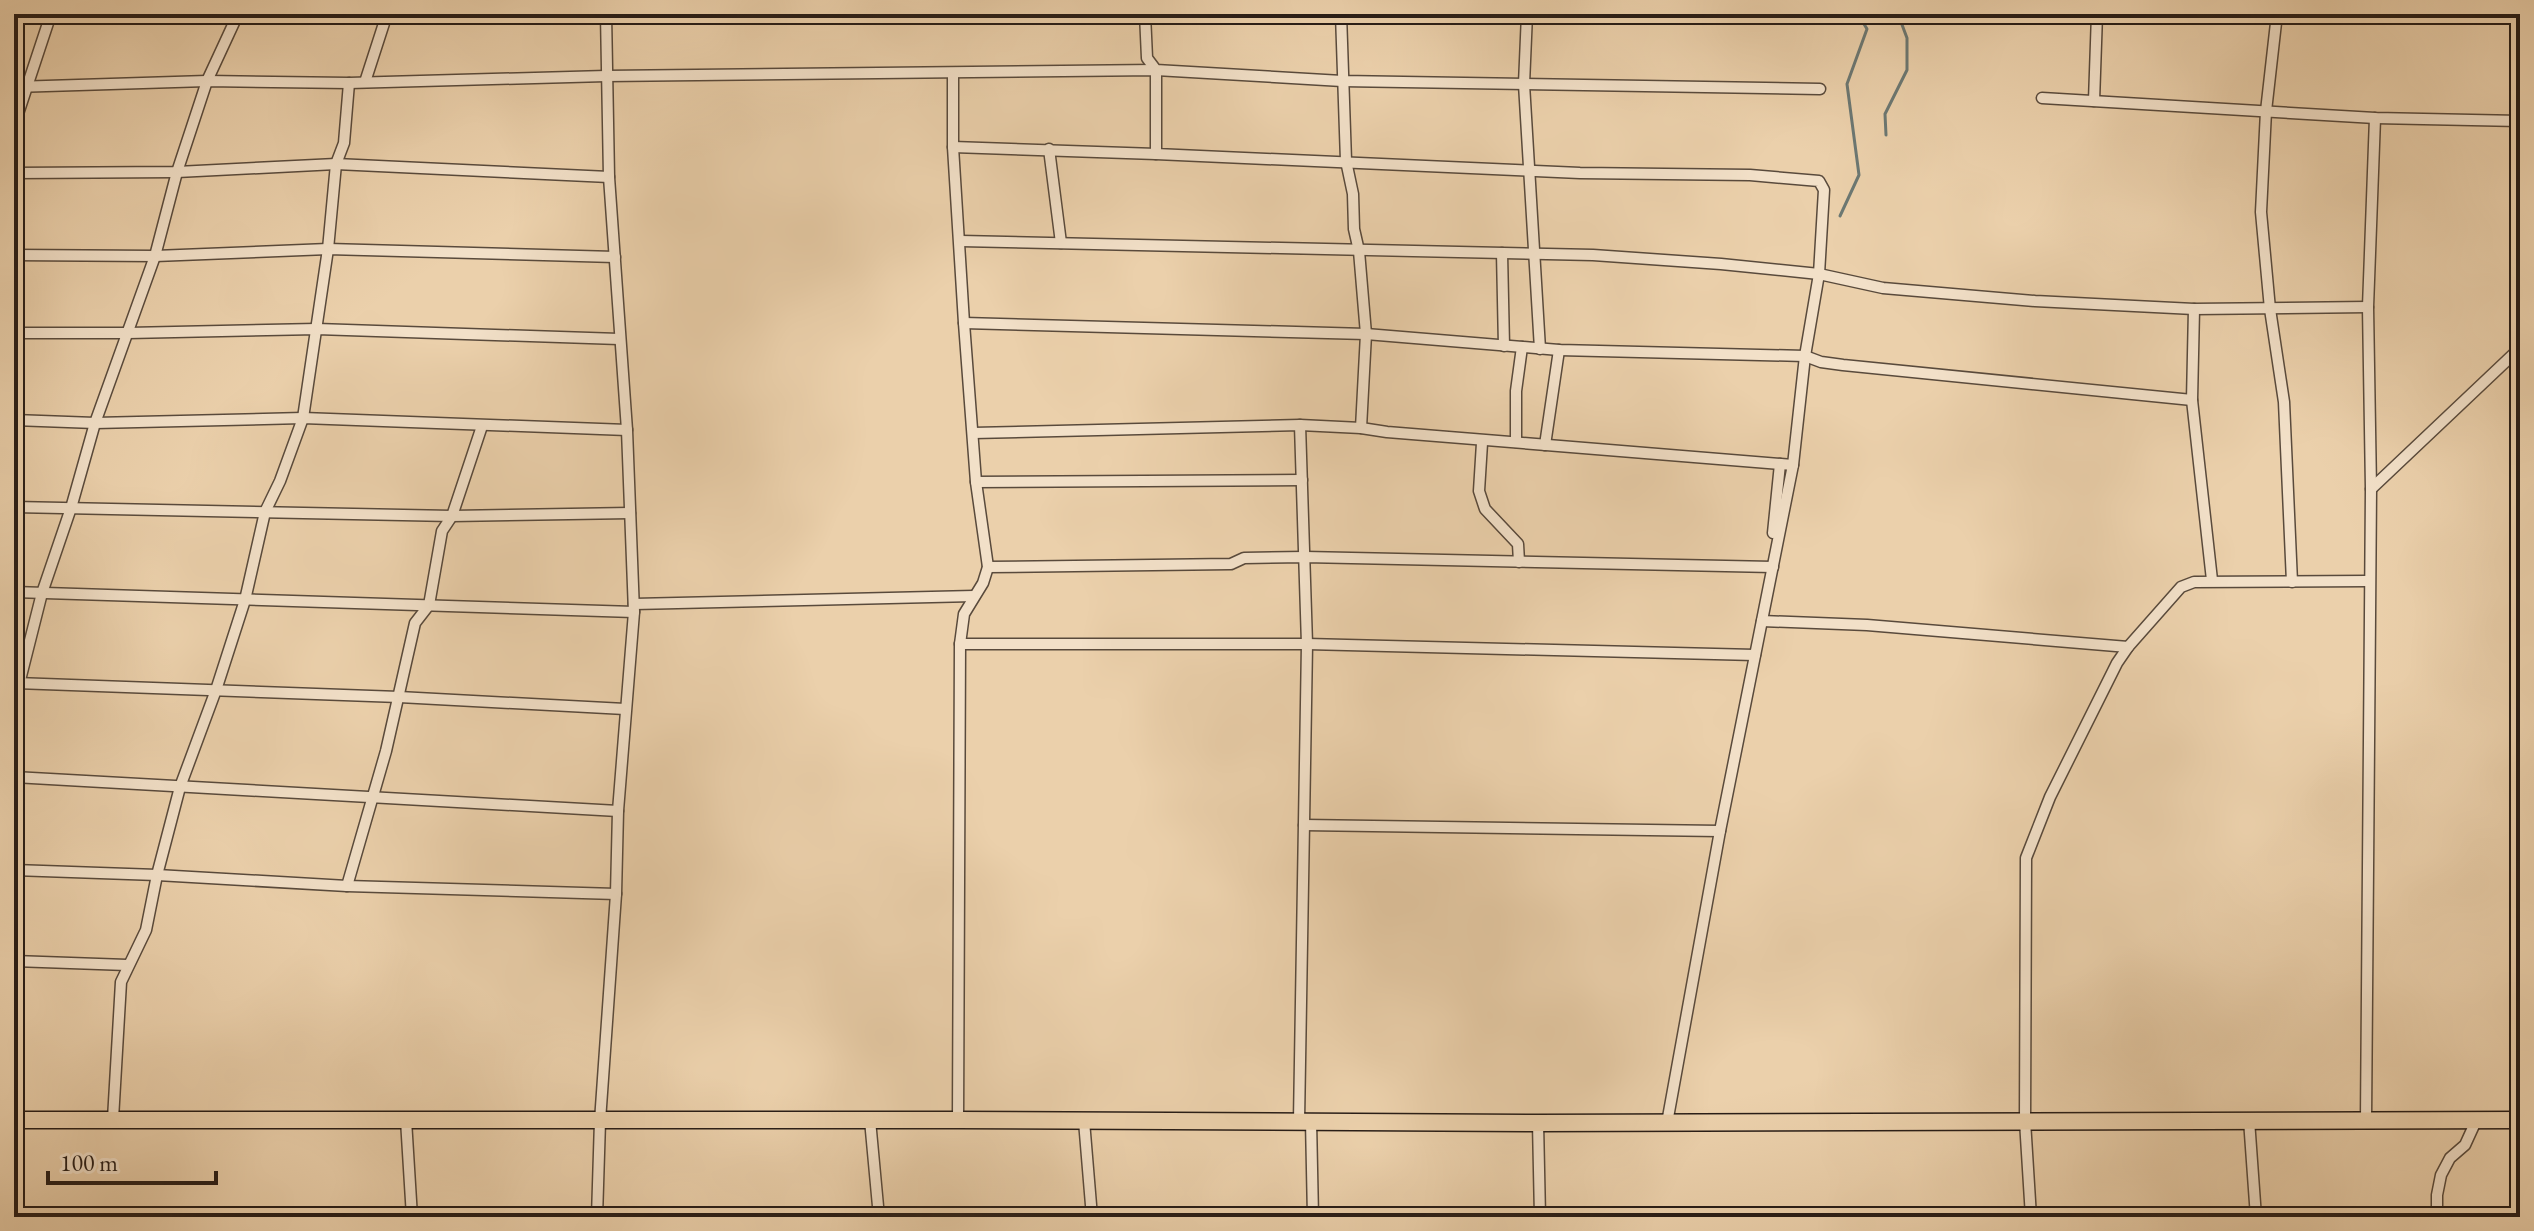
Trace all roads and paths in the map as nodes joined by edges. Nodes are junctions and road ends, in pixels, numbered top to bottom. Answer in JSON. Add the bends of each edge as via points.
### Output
{"nodes":[{"id":1,"x":51,"y":14,"type":"edge"},
{"id":2,"x":238,"y":14,"type":"edge"},
{"id":3,"x":387,"y":14,"type":"edge"},
{"id":4,"x":606,"y":14,"type":"edge"},
{"id":5,"x":1145,"y":14,"type":"edge"},
{"id":6,"x":1341,"y":14,"type":"edge"},
{"id":7,"x":1527,"y":14,"type":"edge"},
{"id":8,"x":2097,"y":14,"type":"edge"},
{"id":9,"x":2277,"y":14,"type":"edge"},
{"id":10,"x":1156,"y":70,"type":"junction"},
{"id":11,"x":953,"y":73,"type":"junction"},
{"id":12,"x":606,"y":76,"type":"junction"},
{"id":13,"x":207,"y":81,"type":"junction"},
{"id":14,"x":1342,"y":81,"type":"junction"},
{"id":15,"x":365,"y":82,"type":"junction"},
{"id":16,"x":349,"y":83,"type":"junction"},
{"id":17,"x":1524,"y":84,"type":"junction"},
{"id":18,"x":14,"y":87,"type":"edge"},
{"id":19,"x":28,"y":87,"type":"junction"},
{"id":20,"x":1820,"y":89,"type":"dead end"},
{"id":21,"x":2042,"y":98,"type":"dead end"},
{"id":22,"x":2094,"y":101,"type":"junction"},
{"id":23,"x":2266,"y":111,"type":"junction"},
{"id":24,"x":2375,"y":118,"type":"junction"},
{"id":25,"x":2520,"y":121,"type":"edge"},
{"id":26,"x":14,"y":126,"type":"edge"},
{"id":27,"x":953,"y":147,"type":"junction"},
{"id":28,"x":1049,"y":149,"type":"junction"},
{"id":29,"x":1156,"y":154,"type":"junction"},
{"id":30,"x":1346,"y":161,"type":"junction"},
{"id":31,"x":336,"y":164,"type":"junction"},
{"id":32,"x":1529,"y":171,"type":"junction"},
{"id":33,"x":177,"y":172,"type":"junction"},
{"id":34,"x":14,"y":173,"type":"edge"},
{"id":35,"x":609,"y":177,"type":"junction"},
{"id":36,"x":961,"y":241,"type":"junction"},
{"id":37,"x":1061,"y":243,"type":"junction"},
{"id":38,"x":328,"y":249,"type":"junction"},
{"id":39,"x":1359,"y":251,"type":"junction"},
{"id":40,"x":1502,"y":253,"type":"junction"},
{"id":41,"x":1535,"y":253,"type":"junction"},
{"id":42,"x":14,"y":255,"type":"edge"},
{"id":43,"x":155,"y":256,"type":"junction"},
{"id":44,"x":615,"y":257,"type":"junction"},
{"id":45,"x":1819,"y":274,"type":"junction"},
{"id":46,"x":2368,"y":307,"type":"junction"},
{"id":47,"x":2194,"y":309,"type":"junction"},
{"id":48,"x":2270,"y":309,"type":"junction"},
{"id":49,"x":964,"y":323,"type":"junction"},
{"id":50,"x":317,"y":329,"type":"junction"},
{"id":51,"x":14,"y":333,"type":"edge"},
{"id":52,"x":128,"y":333,"type":"junction"},
{"id":53,"x":1366,"y":334,"type":"junction"},
{"id":54,"x":619,"y":339,"type":"junction"},
{"id":55,"x":1504,"y":346,"type":"junction"},
{"id":56,"x":1522,"y":347,"type":"junction"},
{"id":57,"x":2520,"y":348,"type":"edge"},
{"id":58,"x":1540,"y":349,"type":"junction"},
{"id":59,"x":1559,"y":350,"type":"junction"},
{"id":60,"x":1805,"y":356,"type":"junction"},
{"id":61,"x":2192,"y":400,"type":"junction"},
{"id":62,"x":303,"y":418,"type":"junction"},
{"id":63,"x":14,"y":420,"type":"edge"},
{"id":64,"x":95,"y":423,"type":"junction"},
{"id":65,"x":1300,"y":425,"type":"junction"},
{"id":66,"x":482,"y":426,"type":"junction"},
{"id":67,"x":1361,"y":428,"type":"junction"},
{"id":68,"x":627,"y":430,"type":"junction"},
{"id":69,"x":973,"y":433,"type":"junction"},
{"id":70,"x":1516,"y":442,"type":"junction"},
{"id":71,"x":1482,"y":443,"type":"dead end"},
{"id":72,"x":1545,"y":445,"type":"junction"},
{"id":73,"x":1780,"y":464,"type":"junction"},
{"id":74,"x":1793,"y":465,"type":"junction"},
{"id":75,"x":1302,"y":480,"type":"junction"},
{"id":76,"x":976,"y":482,"type":"junction"},
{"id":77,"x":2371,"y":489,"type":"junction"},
{"id":78,"x":14,"y":507,"type":"edge"},
{"id":79,"x":71,"y":508,"type":"junction"},
{"id":80,"x":265,"y":512,"type":"junction"},
{"id":81,"x":630,"y":513,"type":"junction"},
{"id":82,"x":452,"y":516,"type":"junction"},
{"id":83,"x":1305,"y":557,"type":"junction"},
{"id":84,"x":1519,"y":562,"type":"junction"},
{"id":85,"x":988,"y":567,"type":"junction"},
{"id":86,"x":1770,"y":567,"type":"junction"},
{"id":87,"x":2212,"y":580,"type":"junction"},
{"id":88,"x":2368,"y":581,"type":"junction"},
{"id":89,"x":2292,"y":582,"type":"junction"},
{"id":90,"x":14,"y":592,"type":"edge"},
{"id":91,"x":42,"y":593,"type":"junction"},
{"id":92,"x":974,"y":596,"type":"junction"},
{"id":93,"x":245,"y":600,"type":"junction"},
{"id":94,"x":429,"y":605,"type":"junction"},
{"id":95,"x":634,"y":608,"type":"junction"},
{"id":96,"x":1762,"y":621,"type":"junction"},
{"id":97,"x":960,"y":644,"type":"junction"},
{"id":98,"x":1307,"y":644,"type":"junction"},
{"id":99,"x":2128,"y":647,"type":"junction"},
{"id":100,"x":1755,"y":655,"type":"junction"},
{"id":101,"x":17,"y":683,"type":"edge"},
{"id":102,"x":216,"y":690,"type":"junction"},
{"id":103,"x":399,"y":697,"type":"junction"},
{"id":104,"x":14,"y":704,"type":"edge"},
{"id":105,"x":625,"y":709,"type":"junction"},
{"id":106,"x":14,"y":777,"type":"edge"},
{"id":107,"x":180,"y":787,"type":"junction"},
{"id":108,"x":372,"y":798,"type":"junction"},
{"id":109,"x":618,"y":811,"type":"junction"},
{"id":110,"x":1304,"y":825,"type":"junction"},
{"id":111,"x":1720,"y":831,"type":"junction"},
{"id":112,"x":14,"y":870,"type":"edge"},
{"id":113,"x":157,"y":875,"type":"junction"},
{"id":114,"x":347,"y":886,"type":"junction"},
{"id":115,"x":616,"y":894,"type":"junction"},
{"id":116,"x":14,"y":961,"type":"edge"},
{"id":117,"x":127,"y":965,"type":"junction"},
{"id":118,"x":113,"y":1119,"type":"junction"},
{"id":119,"x":14,"y":1120,"type":"edge"},
{"id":120,"x":406,"y":1120,"type":"junction"},
{"id":121,"x":870,"y":1120,"type":"junction"},
{"id":122,"x":958,"y":1120,"type":"junction"},
{"id":123,"x":2249,"y":1120,"type":"junction"},
{"id":124,"x":2366,"y":1120,"type":"junction"},
{"id":125,"x":2520,"y":1120,"type":"edge"},
{"id":126,"x":600,"y":1121,"type":"junction"},
{"id":127,"x":1084,"y":1121,"type":"junction"},
{"id":128,"x":1305,"y":1121,"type":"junction"},
{"id":129,"x":2025,"y":1121,"type":"junction"},
{"id":130,"x":2476,"y":1121,"type":"junction"},
{"id":131,"x":1538,"y":1123,"type":"junction"},
{"id":132,"x":1667,"y":1123,"type":"junction"},
{"id":133,"x":412,"y":1217,"type":"edge"},
{"id":134,"x":597,"y":1217,"type":"edge"},
{"id":135,"x":879,"y":1217,"type":"edge"},
{"id":136,"x":1092,"y":1217,"type":"edge"},
{"id":137,"x":1313,"y":1217,"type":"edge"},
{"id":138,"x":1540,"y":1217,"type":"edge"},
{"id":139,"x":2031,"y":1217,"type":"edge"},
{"id":140,"x":2256,"y":1217,"type":"edge"},
{"id":141,"x":2437,"y":1217,"type":"edge"}],
"edges":[{"from":1,"to":19,"type":"street"},
{"from":2,"to":13,"type":"street"},
{"from":3,"to":15,"type":"street"},
{"from":4,"to":12,"type":"street"},
{"from":5,"to":10,"type":"street","via":[[1147,58]]},
{"from":6,"to":14,"type":"street"},
{"from":7,"to":17,"type":"street"},
{"from":8,"to":22,"type":"street"},
{"from":9,"to":23,"type":"street"},
{"from":10,"to":11,"type":"street"},
{"from":10,"to":14,"type":"street"},
{"from":10,"to":29,"type":"street"},
{"from":11,"to":12,"type":"street"},
{"from":11,"to":27,"type":"street"},
{"from":12,"to":15,"type":"street"},
{"from":12,"to":35,"type":"street"},
{"from":13,"to":16,"type":"street"},
{"from":13,"to":19,"type":"street"},
{"from":13,"to":33,"type":"street"},
{"from":14,"to":17,"type":"street"},
{"from":14,"to":30,"type":"street"},
{"from":15,"to":16,"type":"street"},
{"from":16,"to":31,"type":"street","via":[[344,143]]},
{"from":17,"to":20,"type":"street"},
{"from":17,"to":32,"type":"street"},
{"from":18,"to":19,"type":"street"},
{"from":19,"to":26,"type":"street"},
{"from":21,"to":22,"type":"street"},
{"from":22,"to":23,"type":"street"},
{"from":23,"to":24,"type":"street"},
{"from":23,"to":48,"type":"street","via":[[2261,212]]},
{"from":24,"to":25,"type":"street"},
{"from":24,"to":46,"type":"street"},
{"from":27,"to":28,"type":"street"},
{"from":27,"to":36,"type":"street"},
{"from":28,"to":29,"type":"street"},
{"from":28,"to":37,"type":"street"},
{"from":29,"to":30,"type":"street"},
{"from":30,"to":32,"type":"street"},
{"from":30,"to":39,"type":"street"},
{"from":31,"to":33,"type":"street"},
{"from":31,"to":35,"type":"street"},
{"from":31,"to":38,"type":"street"},
{"from":32,"to":41,"type":"street"},
{"from":32,"to":45,"type":"street","via":[[1819,181],[1824,190]]},
{"from":33,"to":34,"type":"street"},
{"from":33,"to":43,"type":"street"},
{"from":35,"to":44,"type":"street"},
{"from":36,"to":37,"type":"street"},
{"from":36,"to":49,"type":"street"},
{"from":37,"to":39,"type":"street"},
{"from":38,"to":43,"type":"street"},
{"from":38,"to":44,"type":"street"},
{"from":38,"to":50,"type":"street"},
{"from":39,"to":40,"type":"street"},
{"from":39,"to":53,"type":"street"},
{"from":40,"to":41,"type":"street"},
{"from":40,"to":55,"type":"street"},
{"from":41,"to":45,"type":"street"},
{"from":41,"to":58,"type":"street"},
{"from":42,"to":43,"type":"street"},
{"from":43,"to":52,"type":"street"},
{"from":44,"to":54,"type":"street"},
{"from":45,"to":47,"type":"street","via":[[1883,288]]},
{"from":45,"to":60,"type":"street"},
{"from":46,"to":48,"type":"street"},
{"from":46,"to":77,"type":"street"},
{"from":47,"to":48,"type":"street"},
{"from":47,"to":61,"type":"street"},
{"from":48,"to":89,"type":"street","via":[[2284,402]]},
{"from":49,"to":53,"type":"street"},
{"from":49,"to":69,"type":"street"},
{"from":50,"to":52,"type":"street"},
{"from":50,"to":54,"type":"street"},
{"from":50,"to":62,"type":"street"},
{"from":51,"to":52,"type":"street"},
{"from":52,"to":64,"type":"street"},
{"from":53,"to":55,"type":"street"},
{"from":53,"to":67,"type":"street"},
{"from":54,"to":68,"type":"street"},
{"from":55,"to":56,"type":"street"},
{"from":56,"to":58,"type":"street"},
{"from":56,"to":70,"type":"street"},
{"from":57,"to":77,"type":"street"},
{"from":58,"to":59,"type":"street"},
{"from":59,"to":60,"type":"street"},
{"from":59,"to":72,"type":"street"},
{"from":60,"to":61,"type":"street","via":[[1843,365]]},
{"from":60,"to":74,"type":"street"},
{"from":61,"to":87,"type":"street"},
{"from":62,"to":64,"type":"street"},
{"from":62,"to":66,"type":"street"},
{"from":62,"to":80,"type":"street"},
{"from":63,"to":64,"type":"street"},
{"from":64,"to":79,"type":"street"},
{"from":65,"to":67,"type":"street"},
{"from":65,"to":69,"type":"street"},
{"from":65,"to":75,"type":"street"},
{"from":66,"to":68,"type":"street"},
{"from":66,"to":82,"type":"street"},
{"from":67,"to":70,"type":"street"},
{"from":68,"to":81,"type":"street"},
{"from":69,"to":76,"type":"street"},
{"from":70,"to":72,"type":"street"},
{"from":71,"to":84,"type":"street","via":[[1479,491],[1485,509],[1518,544]]},
{"from":72,"to":73,"type":"street"},
{"from":73,"to":74,"type":"street"},
{"from":73,"to":86,"type":"street"},
{"from":74,"to":86,"type":"street"},
{"from":75,"to":76,"type":"street"},
{"from":75,"to":83,"type":"street"},
{"from":76,"to":85,"type":"street"},
{"from":77,"to":88,"type":"street"},
{"from":78,"to":79,"type":"street"},
{"from":79,"to":80,"type":"street"},
{"from":79,"to":91,"type":"street"},
{"from":80,"to":82,"type":"street"},
{"from":80,"to":93,"type":"street"},
{"from":81,"to":82,"type":"street"},
{"from":81,"to":95,"type":"street"},
{"from":82,"to":94,"type":"street","via":[[442,531]]},
{"from":83,"to":84,"type":"street"},
{"from":83,"to":85,"type":"street","via":[[1244,558],[1231,564]]},
{"from":83,"to":98,"type":"street"},
{"from":84,"to":86,"type":"street"},
{"from":85,"to":92,"type":"street"},
{"from":86,"to":96,"type":"street"},
{"from":87,"to":89,"type":"street"},
{"from":87,"to":99,"type":"street","via":[[2181,587]]},
{"from":88,"to":89,"type":"street"},
{"from":88,"to":124,"type":"street"},
{"from":90,"to":91,"type":"street"},
{"from":91,"to":93,"type":"street"},
{"from":91,"to":101,"type":"street"},
{"from":92,"to":95,"type":"street"},
{"from":92,"to":97,"type":"street","via":[[964,614]]},
{"from":93,"to":94,"type":"street"},
{"from":93,"to":102,"type":"street"},
{"from":94,"to":95,"type":"street"},
{"from":94,"to":103,"type":"street","via":[[415,623]]},
{"from":95,"to":105,"type":"street"},
{"from":96,"to":99,"type":"street"},
{"from":96,"to":100,"type":"street"},
{"from":97,"to":98,"type":"street"},
{"from":97,"to":122,"type":"street"},
{"from":98,"to":100,"type":"street"},
{"from":98,"to":110,"type":"street"},
{"from":99,"to":129,"type":"street","via":[[2050,797],[2026,858]]},
{"from":100,"to":111,"type":"street"},
{"from":101,"to":102,"type":"street"},
{"from":101,"to":104,"type":"street"},
{"from":102,"to":103,"type":"street"},
{"from":102,"to":107,"type":"street"},
{"from":103,"to":105,"type":"street"},
{"from":103,"to":108,"type":"street"},
{"from":105,"to":109,"type":"street"},
{"from":106,"to":107,"type":"street"},
{"from":107,"to":108,"type":"street"},
{"from":107,"to":113,"type":"street"},
{"from":108,"to":109,"type":"street"},
{"from":108,"to":114,"type":"street"},
{"from":109,"to":115,"type":"street"},
{"from":110,"to":111,"type":"street"},
{"from":110,"to":128,"type":"street"},
{"from":111,"to":132,"type":"street"},
{"from":112,"to":113,"type":"street"},
{"from":113,"to":114,"type":"street"},
{"from":113,"to":117,"type":"street","via":[[146,930]]},
{"from":114,"to":115,"type":"street"},
{"from":115,"to":126,"type":"street"},
{"from":116,"to":117,"type":"street"},
{"from":117,"to":118,"type":"street","via":[[120,997]]},
{"from":118,"to":119,"type":"main road"},
{"from":118,"to":120,"type":"main road"},
{"from":120,"to":126,"type":"main road"},
{"from":120,"to":133,"type":"street"},
{"from":121,"to":122,"type":"main road"},
{"from":121,"to":126,"type":"main road"},
{"from":121,"to":135,"type":"street"},
{"from":122,"to":127,"type":"main road"},
{"from":123,"to":124,"type":"main road"},
{"from":123,"to":129,"type":"main road"},
{"from":123,"to":140,"type":"street"},
{"from":124,"to":130,"type":"main road"},
{"from":125,"to":130,"type":"main road"},
{"from":126,"to":134,"type":"street"},
{"from":127,"to":128,"type":"main road"},
{"from":127,"to":136,"type":"street"},
{"from":128,"to":131,"type":"main road"},
{"from":128,"to":137,"type":"street"},
{"from":129,"to":132,"type":"main road"},
{"from":129,"to":139,"type":"street"},
{"from":130,"to":141,"type":"street","via":[[2441,1175]]},
{"from":131,"to":132,"type":"main road"},
{"from":131,"to":138,"type":"street"}]}
